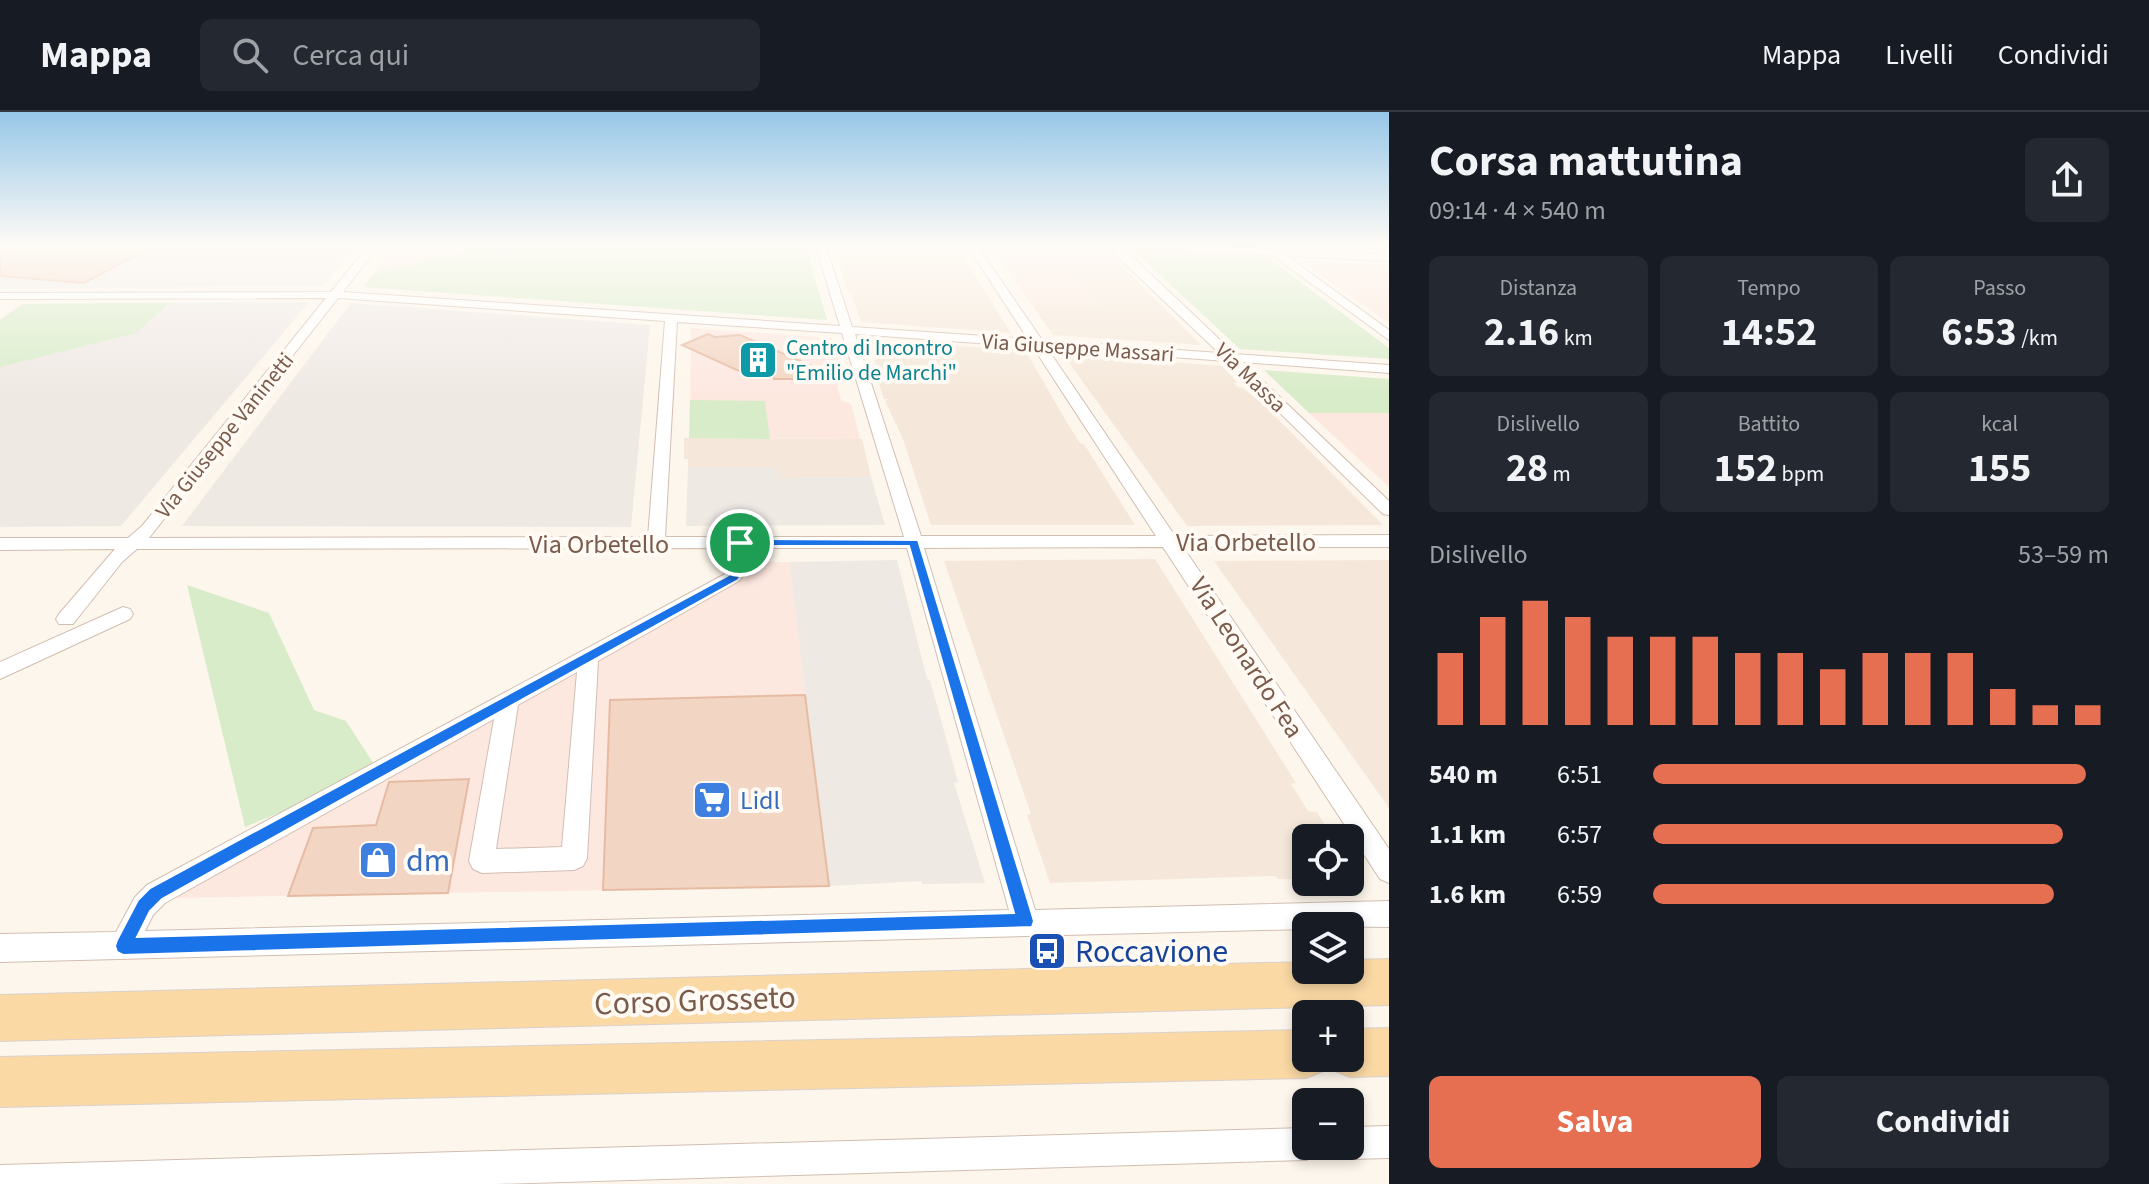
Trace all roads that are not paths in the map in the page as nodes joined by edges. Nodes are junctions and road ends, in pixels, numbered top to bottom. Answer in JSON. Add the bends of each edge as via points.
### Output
{"nodes":[{"id":1,"x":332,"y":294,"type":"edge"},
{"id":2,"x":336,"y":294,"type":"joint"},
{"id":3,"x":836,"y":294,"type":"edge"},
{"id":4,"x":1004,"y":294,"type":"edge"},
{"id":5,"x":1165,"y":294,"type":"edge"},
{"id":6,"x":1332,"y":294,"type":"edge"},
{"id":7,"x":0,"y":296,"type":"edge"},
{"id":8,"x":671,"y":317,"type":"junction"},
{"id":9,"x":847,"y":330,"type":"junction"},
{"id":10,"x":1389,"y":336,"type":"edge"},
{"id":11,"x":1036,"y":344,"type":"junction"},
{"id":12,"x":1231,"y":358,"type":"junction"},
{"id":13,"x":1389,"y":369,"type":"edge"},
{"id":14,"x":1389,"y":510,"type":"edge"},
{"id":15,"x":1389,"y":541,"type":"edge"},
{"id":16,"x":914,"y":542,"type":"junction"},
{"id":17,"x":1172,"y":542,"type":"junction"},
{"id":18,"x":740,"y":543,"type":"junction"},
{"id":19,"x":0,"y":544,"type":"edge"},
{"id":20,"x":132,"y":544,"type":"junction"},
{"id":21,"x":656,"y":544,"type":"junction"},
{"id":22,"x":123,"y":614,"type":"dead end"},
{"id":23,"x":66,"y":619,"type":"dead end"},
{"id":24,"x":588,"y":658,"type":"junction"},
{"id":25,"x":0,"y":671,"type":"edge"},
{"id":26,"x":508,"y":701,"type":"junction"},
{"id":27,"x":1389,"y":871,"type":"edge"},
{"id":28,"x":1389,"y":914,"type":"edge"},
{"id":29,"x":1025,"y":921,"type":"junction"},
{"id":30,"x":123,"y":946,"type":"junction"},
{"id":31,"x":0,"y":948,"type":"edge"},
{"id":32,"x":1389,"y":982,"type":"edge"},
{"id":33,"x":0,"y":1018,"type":"edge"},
{"id":34,"x":1389,"y":1052,"type":"edge"},
{"id":35,"x":1364,"y":1053,"type":"edge"},
{"id":36,"x":1292,"y":1054,"type":"edge"},
{"id":37,"x":0,"y":1082,"type":"edge"},
{"id":38,"x":1389,"y":1142,"type":"edge"},
{"id":39,"x":1364,"y":1143,"type":"edge"},
{"id":40,"x":1292,"y":1145,"type":"edge"},
{"id":41,"x":622,"y":1174,"type":"edge"},
{"id":42,"x":0,"y":1182,"type":"edge"}],
"edges":[{"from":1,"to":7,"type":"street","name":"Via Giuseppe Massari"},
{"from":2,"to":8,"type":"street","name":"Via Giuseppe Massari"},
{"from":2,"to":20,"type":"street","name":"Via Giuseppe Vaninetti"},
{"from":3,"to":9,"type":"street"},
{"from":4,"to":11,"type":"street","name":"Via Leonardo Fea"},
{"from":5,"to":12,"type":"street","name":"Via Massa"},
{"from":6,"to":10,"type":"street"},
{"from":8,"to":9,"type":"street","name":"Via Giuseppe Massari"},
{"from":8,"to":21,"type":"street"},
{"from":9,"to":11,"type":"street","name":"Via Giuseppe Massari"},
{"from":9,"to":16,"type":"street"},
{"from":11,"to":12,"type":"street","name":"Via Giuseppe Massari"},
{"from":11,"to":17,"type":"street","name":"Via Leonardo Fea"},
{"from":12,"to":13,"type":"street","name":"Via Giuseppe Massari"},
{"from":12,"to":14,"type":"street","name":"Via Massa"},
{"from":15,"to":17,"type":"street","name":"Via Orbetello"},
{"from":16,"to":17,"type":"street","name":"Via Orbetello"},
{"from":16,"to":18,"type":"street","name":"Via Orbetello"},
{"from":16,"to":29,"type":"street"},
{"from":17,"to":27,"type":"street","name":"Via Leonardo Fea"},
{"from":18,"to":21,"type":"street","name":"Via Orbetello"},
{"from":18,"to":24,"type":"street","via":[[741,567],[733,577]]},
{"from":19,"to":20,"type":"street","name":"Via Orbetello"},
{"from":20,"to":21,"type":"street","name":"Via Orbetello"},
{"from":20,"to":23,"type":"street","name":"Via Giuseppe Vaninetti"},
{"from":22,"to":25,"type":"street"},
{"from":24,"to":26,"type":"street"},
{"from":24,"to":26,"type":"street","via":[[574,858],[482,861]]},
{"from":26,"to":30,"type":"street","via":[[156,894]]},
{"from":28,"to":29,"type":"street"},
{"from":29,"to":30,"type":"street"},
{"from":30,"to":31,"type":"street"},
{"from":32,"to":33,"type":"main road","name":"Corso Grosseto"},
{"from":34,"to":35,"type":"main road"},
{"from":36,"to":37,"type":"main road"},
{"from":38,"to":39,"type":"street"},
{"from":40,"to":41,"type":"street"},
{"from":41,"to":42,"type":"street"}]}
